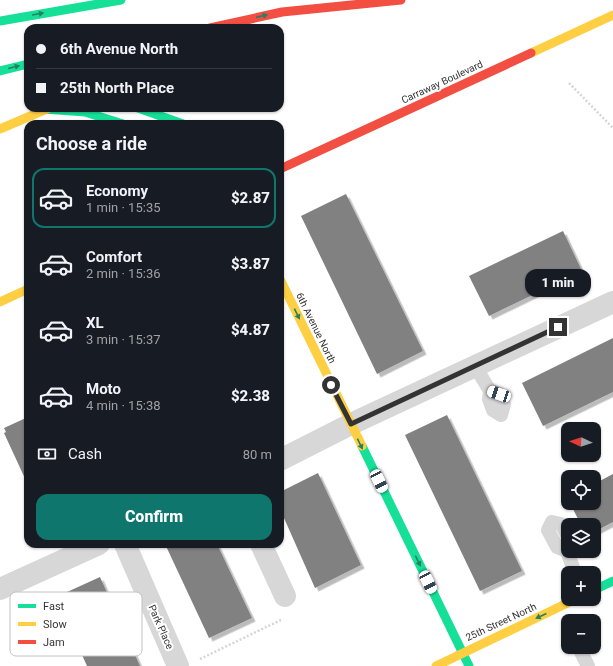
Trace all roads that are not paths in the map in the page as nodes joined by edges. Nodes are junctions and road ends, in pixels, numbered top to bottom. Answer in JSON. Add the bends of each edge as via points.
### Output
{"nodes":[{"id":1,"x":121,"y":0,"type":"edge"},
{"id":2,"x":401,"y":0,"type":"edge"},
{"id":3,"x":613,"y":15,"type":"edge"},
{"id":4,"x":0,"y":21,"type":"edge"},
{"id":5,"x":228,"y":24,"type":"edge"},
{"id":6,"x":24,"y":65,"type":"edge"},
{"id":7,"x":0,"y":71,"type":"edge"},
{"id":8,"x":38,"y":112,"type":"edge"},
{"id":9,"x":85,"y":112,"type":"edge"},
{"id":10,"x":149,"y":112,"type":"edge"},
{"id":11,"x":110,"y":120,"type":"edge"},
{"id":12,"x":172,"y":120,"type":"edge"},
{"id":13,"x":0,"y":129,"type":"edge"},
{"id":14,"x":284,"y":168,"type":"edge"},
{"id":15,"x":284,"y":287,"type":"edge"},
{"id":16,"x":24,"y":291,"type":"edge"},
{"id":17,"x":0,"y":302,"type":"edge"},
{"id":18,"x":613,"y":302,"type":"edge"},
{"id":19,"x":475,"y":366,"type":"junction"},
{"id":20,"x":490,"y":391,"type":"dead end"},
{"id":21,"x":351,"y":424,"type":"junction"},
{"id":22,"x":284,"y":458,"type":"edge"},
{"id":23,"x":561,"y":524,"type":"edge"},
{"id":24,"x":90,"y":548,"type":"edge"},
{"id":25,"x":127,"y":548,"type":"edge"},
{"id":26,"x":263,"y":548,"type":"edge"},
{"id":27,"x":561,"y":548,"type":"edge"},
{"id":28,"x":613,"y":581,"type":"edge"},
{"id":29,"x":601,"y":587,"type":"edge"},
{"id":30,"x":0,"y":589,"type":"edge"},
{"id":31,"x":285,"y":596,"type":"road end"},
{"id":32,"x":561,"y":606,"type":"edge"},
{"id":33,"x":463,"y":653,"type":"junction"},
{"id":34,"x":582,"y":654,"type":"edge"},
{"id":35,"x":186,"y":664,"type":"edge"},
{"id":36,"x":436,"y":666,"type":"edge"},
{"id":37,"x":469,"y":666,"type":"edge"},
{"id":38,"x":588,"y":666,"type":"edge"}],
"edges":[{"from":4,"to":1,"type":"main road","one_way":true},
{"from":5,"to":2,"type":"main road","one_way":true,"via":[[282,12]]},
{"from":3,"to":14,"type":"main road","name":"Carraway Boulevard"},
{"from":7,"to":6,"type":"main road","one_way":true},
{"from":8,"to":13,"type":"main road"},
{"from":9,"to":11,"type":"main road"},
{"from":10,"to":12,"type":"main road"},
{"from":15,"to":21,"type":"main road","name":"6th Avenue North","one_way":true},
{"from":16,"to":17,"type":"main road"},
{"from":18,"to":19,"type":"street"},
{"from":19,"to":20,"type":"lane"},
{"from":19,"to":21,"type":"street"},
{"from":21,"to":22,"type":"street"},
{"from":21,"to":33,"type":"main road","name":"6th Avenue North","one_way":true},
{"from":23,"to":27,"type":"lane","via":[[552,522],[548,530],[557,547]]},
{"from":24,"to":30,"type":"street"},
{"from":25,"to":35,"type":"street","name":"Park Place"},
{"from":26,"to":31,"type":"street"},
{"from":28,"to":29,"type":"main road"},
{"from":32,"to":33,"type":"main road","name":"25th Street North","one_way":true},
{"from":33,"to":36,"type":"main road","name":"25th Street North"},
{"from":33,"to":37,"type":"main road","name":"6th Avenue North"},
{"from":34,"to":38,"type":"lane"}]}
